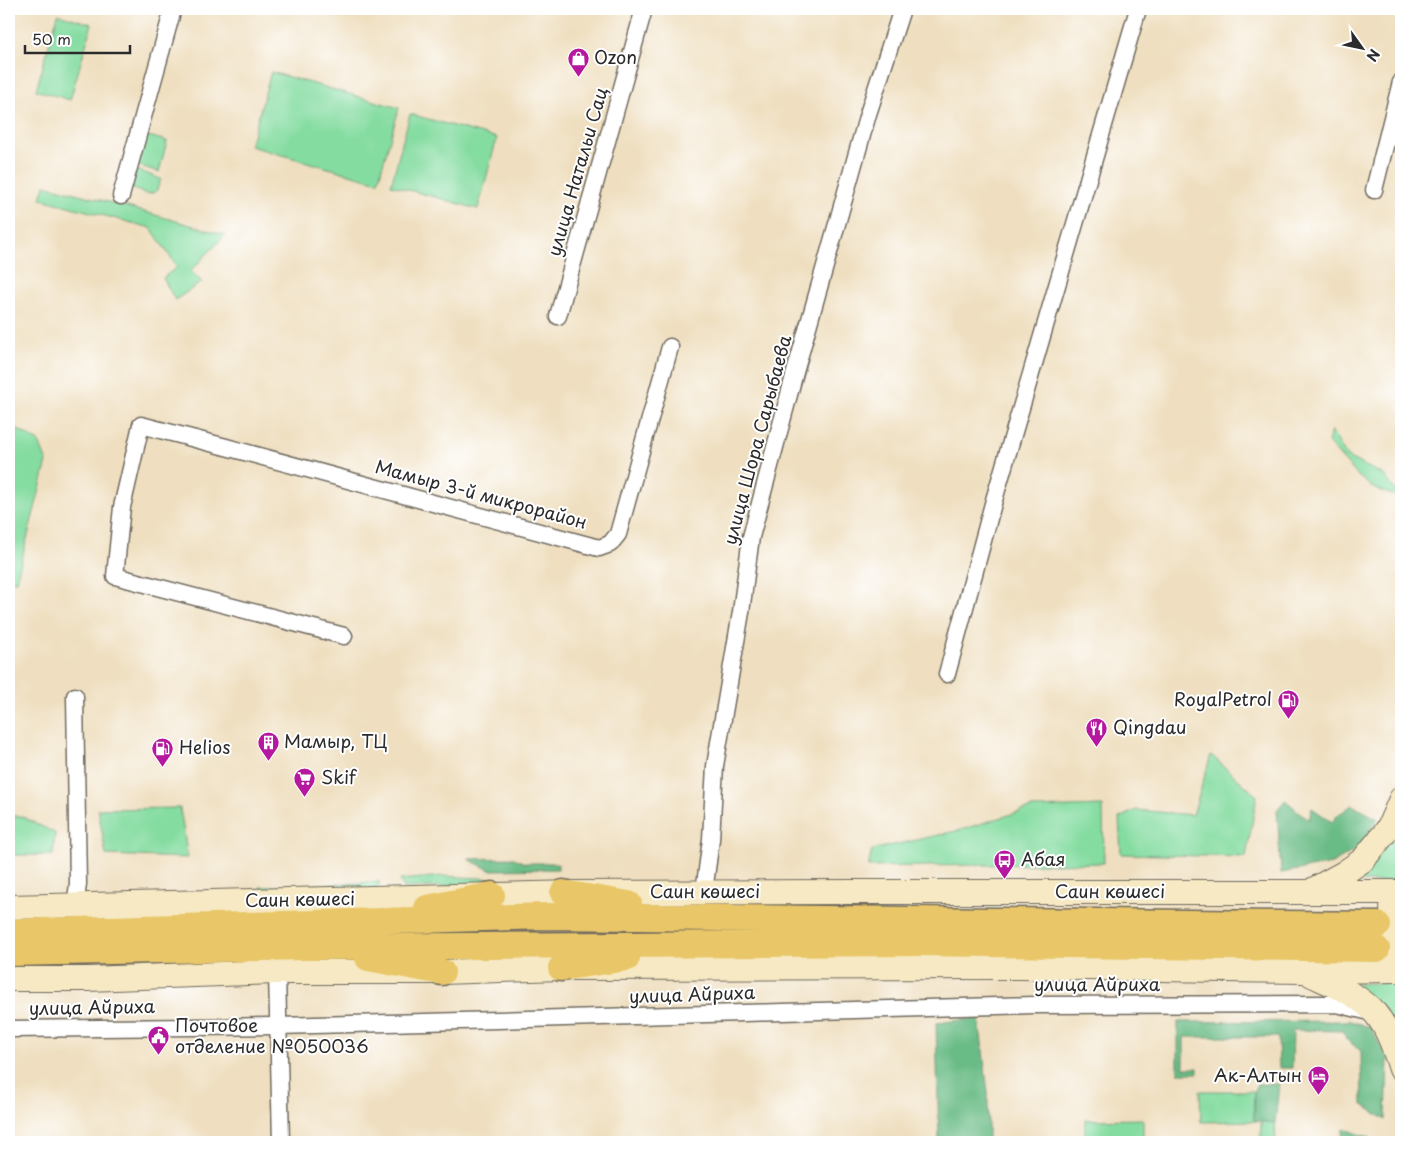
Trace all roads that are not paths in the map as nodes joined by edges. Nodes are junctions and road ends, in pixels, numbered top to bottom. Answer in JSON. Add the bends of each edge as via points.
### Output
{"nodes":[{"id":1,"x":173,"y":9,"type":"edge"},
{"id":2,"x":644,"y":9,"type":"edge"},
{"id":3,"x":902,"y":9,"type":"edge"},
{"id":4,"x":1138,"y":9,"type":"edge"},
{"id":5,"x":1401,"y":82,"type":"edge"},
{"id":6,"x":1374,"y":190,"type":"dead end"},
{"id":7,"x":121,"y":196,"type":"dead end"},
{"id":8,"x":558,"y":316,"type":"dead end"},
{"id":9,"x":670,"y":347,"type":"dead end"},
{"id":10,"x":344,"y":636,"type":"dead end"},
{"id":11,"x":947,"y":674,"type":"dead end"},
{"id":12,"x":75,"y":696,"type":"dead end"},
{"id":13,"x":1401,"y":799,"type":"edge"},
{"id":14,"x":704,"y":892,"type":"junction"},
{"id":15,"x":1397,"y":892,"type":"edge"},
{"id":16,"x":563,"y":893,"type":"junction"},
{"id":17,"x":1308,"y":893,"type":"junction"},
{"id":18,"x":492,"y":894,"type":"junction"},
{"id":19,"x":75,"y":906,"type":"junction"},
{"id":20,"x":9,"y":907,"type":"edge"},
{"id":21,"x":716,"y":918,"type":"junction"},
{"id":22,"x":357,"y":922,"type":"junction"},
{"id":23,"x":9,"y":932,"type":"edge"},
{"id":24,"x":711,"y":945,"type":"junction"},
{"id":25,"x":308,"y":947,"type":"junction"},
{"id":26,"x":9,"y":953,"type":"edge"},
{"id":27,"x":561,"y":968,"type":"junction"},
{"id":28,"x":1397,"y":970,"type":"edge"},
{"id":29,"x":1304,"y":971,"type":"junction"},
{"id":30,"x":277,"y":972,"type":"junction"},
{"id":31,"x":442,"y":972,"type":"junction"},
{"id":32,"x":9,"y":979,"type":"edge"},
{"id":33,"x":1375,"y":1013,"type":"junction"},
{"id":34,"x":278,"y":1026,"type":"junction"},
{"id":35,"x":9,"y":1030,"type":"edge"},
{"id":36,"x":1401,"y":1069,"type":"edge"},
{"id":37,"x":281,"y":1142,"type":"edge"}],
"edges":[{"from":1,"to":7,"type":"street"},
{"from":2,"to":8,"type":"street","name":"улица Натальи Сац"},
{"from":3,"to":14,"type":"street","name":"улица Шора Сарыбаева","via":[[866,124],[751,537],[715,766]]},
{"from":4,"to":11,"type":"street","via":[[994,500]]},
{"from":5,"to":6,"type":"street"},
{"from":9,"to":10,"type":"street","name":"Мамыр 3-й микрорайон","via":[[618,534],[610,544],[599,548],[141,425],[122,507],[115,576]]},
{"from":12,"to":19,"type":"street","via":[[78,884]]},
{"from":13,"to":17,"type":"main road","via":[[1388,829],[1363,860]]},
{"from":14,"to":16,"type":"main road","name":"Саин көшесі"},
{"from":14,"to":17,"type":"main road","name":"Саин көшесі"},
{"from":15,"to":17,"type":"main road","name":"Саин көшесі"},
{"from":15,"to":28,"type":"main road"},
{"from":16,"to":18,"type":"main road","name":"Саин көшесі"},
{"from":16,"to":21,"type":"main road"},
{"from":18,"to":19,"type":"main road","name":"Саин көшесі"},
{"from":18,"to":22,"type":"main road"},
{"from":19,"to":20,"type":"main road","name":"Саин көшесі"},
{"from":21,"to":22,"type":"main road","name":"Саин көшесі","via":[[547,916]]},
{"from":21,"to":24,"type":"main road","name":"Саин көшесі","via":[[1378,937]]},
{"from":22,"to":23,"type":"main road","name":"Саин көшесі"},
{"from":24,"to":25,"type":"main road","name":"Саин көшесі"},
{"from":24,"to":27,"type":"main road"},
{"from":25,"to":26,"type":"main road","name":"Саин көшесі"},
{"from":25,"to":31,"type":"main road"},
{"from":27,"to":29,"type":"main road"},
{"from":27,"to":31,"type":"main road"},
{"from":28,"to":29,"type":"main road"},
{"from":29,"to":33,"type":"main road","via":[[1343,989]]},
{"from":30,"to":31,"type":"main road"},
{"from":30,"to":32,"type":"main road"},
{"from":30,"to":34,"type":"street"},
{"from":33,"to":34,"type":"street","name":"улица Айриха","via":[[1337,1004],[1044,1005]]},
{"from":33,"to":36,"type":"main road","via":[[1387,1032]]},
{"from":34,"to":35,"type":"street","name":"улица Айриха"},
{"from":34,"to":37,"type":"street"}]}
